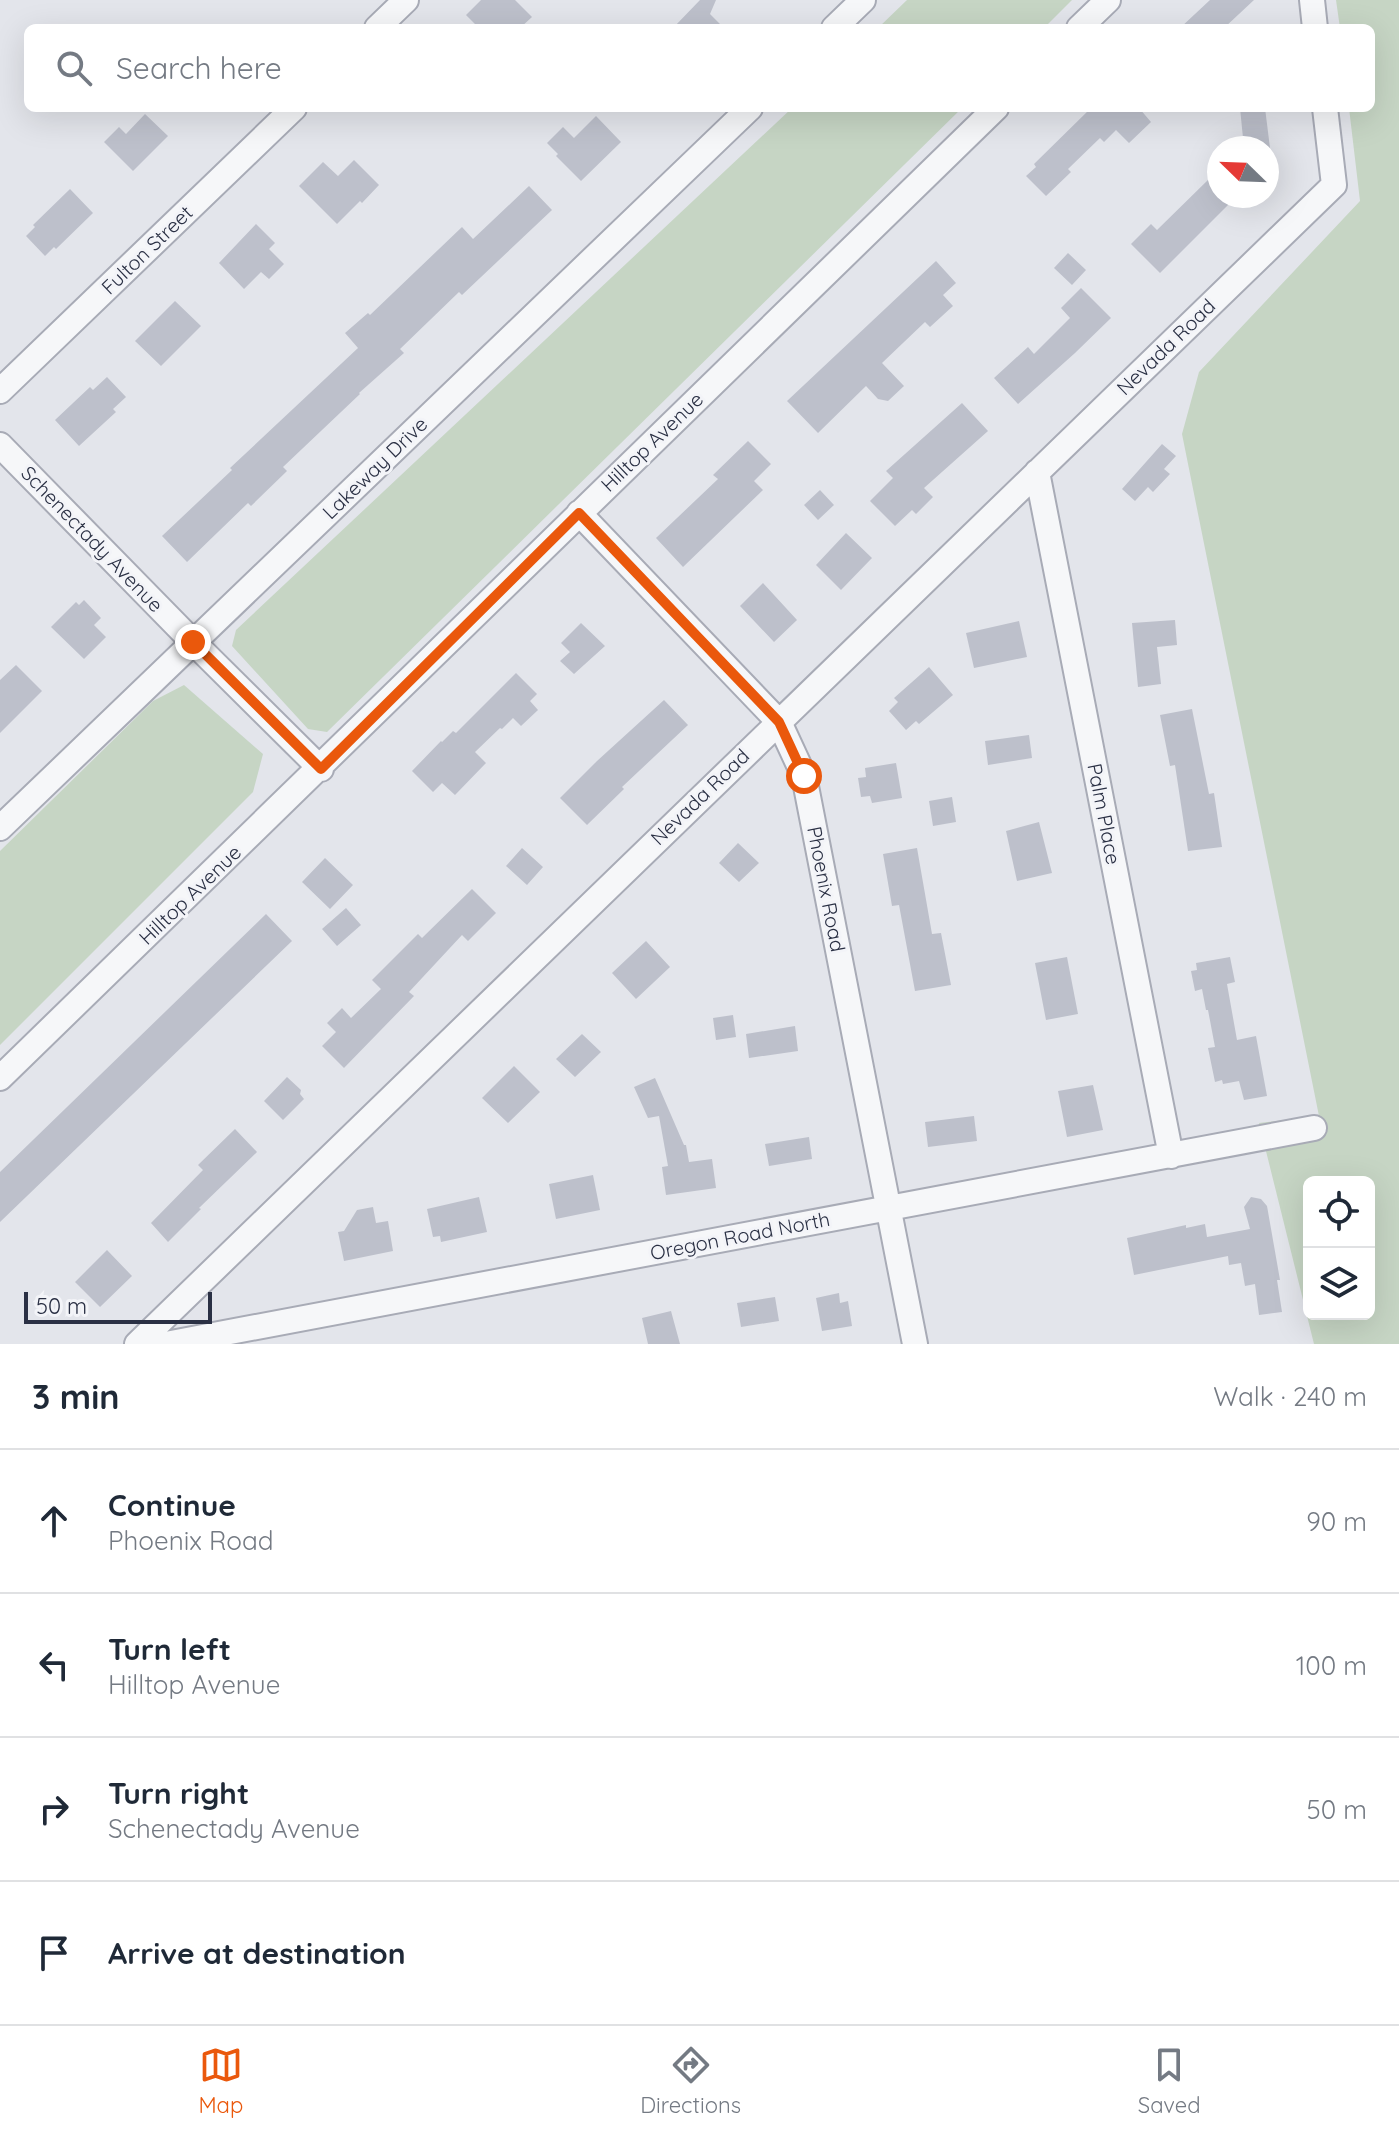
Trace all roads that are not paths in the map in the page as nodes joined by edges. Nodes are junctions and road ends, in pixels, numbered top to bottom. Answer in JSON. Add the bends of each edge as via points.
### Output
{"nodes":[{"id":1,"x":406,"y":0,"type":"edge"},
{"id":2,"x":863,"y":0,"type":"edge"},
{"id":3,"x":1108,"y":0,"type":"edge"},
{"id":4,"x":1312,"y":0,"type":"edge"},
{"id":5,"x":381,"y":24,"type":"edge"},
{"id":6,"x":838,"y":24,"type":"edge"},
{"id":7,"x":1083,"y":24,"type":"edge"},
{"id":8,"x":1315,"y":24,"type":"edge"},
{"id":9,"x":290,"y":112,"type":"edge"},
{"id":10,"x":746,"y":112,"type":"edge"},
{"id":11,"x":992,"y":112,"type":"edge"},
{"id":12,"x":1325,"y":112,"type":"edge"},
{"id":13,"x":0,"y":391,"type":"edge"},
{"id":14,"x":0,"y":445,"type":"edge"},
{"id":15,"x":1037,"y":472,"type":"junction"},
{"id":16,"x":579,"y":513,"type":"junction"},
{"id":17,"x":193,"y":642,"type":"junction"},
{"id":18,"x":779,"y":722,"type":"junction"},
{"id":19,"x":321,"y":769,"type":"junction"},
{"id":20,"x":0,"y":828,"type":"edge"},
{"id":21,"x":0,"y":1078,"type":"edge"},
{"id":22,"x":1314,"y":1128,"type":"dead end"},
{"id":23,"x":1171,"y":1156,"type":"junction"},
{"id":24,"x":890,"y":1208,"type":"junction"},
{"id":25,"x":137,"y":1344,"type":"edge"},
{"id":26,"x":166,"y":1344,"type":"edge"},
{"id":27,"x":915,"y":1344,"type":"edge"}],
"edges":[{"from":1,"to":5,"type":"street"},
{"from":2,"to":6,"type":"street"},
{"from":3,"to":7,"type":"street"},
{"from":4,"to":8,"type":"street"},
{"from":9,"to":13,"type":"street","name":"Fulton Street"},
{"from":10,"to":17,"type":"street","name":"Lakeway Drive"},
{"from":11,"to":16,"type":"street","name":"Hilltop Avenue"},
{"from":12,"to":15,"type":"street","name":"Nevada Road","via":[[1334,185]]},
{"from":14,"to":17,"type":"street","name":"Schenectady Avenue"},
{"from":15,"to":18,"type":"street","name":"Nevada Road"},
{"from":15,"to":23,"type":"street","name":"Palm Place"},
{"from":16,"to":18,"type":"street","name":"Phoenix Road"},
{"from":16,"to":19,"type":"street","name":"Hilltop Avenue"},
{"from":17,"to":19,"type":"street","name":"Schenectady Avenue"},
{"from":17,"to":20,"type":"street","name":"Lakeway Drive"},
{"from":18,"to":24,"type":"street","name":"Phoenix Road","via":[[804,776]]},
{"from":18,"to":25,"type":"street","name":"Nevada Road"},
{"from":19,"to":21,"type":"street","name":"Hilltop Avenue"},
{"from":22,"to":23,"type":"street","name":"Oregon Road North"},
{"from":23,"to":24,"type":"street","name":"Oregon Road North"},
{"from":24,"to":26,"type":"street","name":"Oregon Road North"},
{"from":24,"to":27,"type":"street","name":"Phoenix Road"}]}
